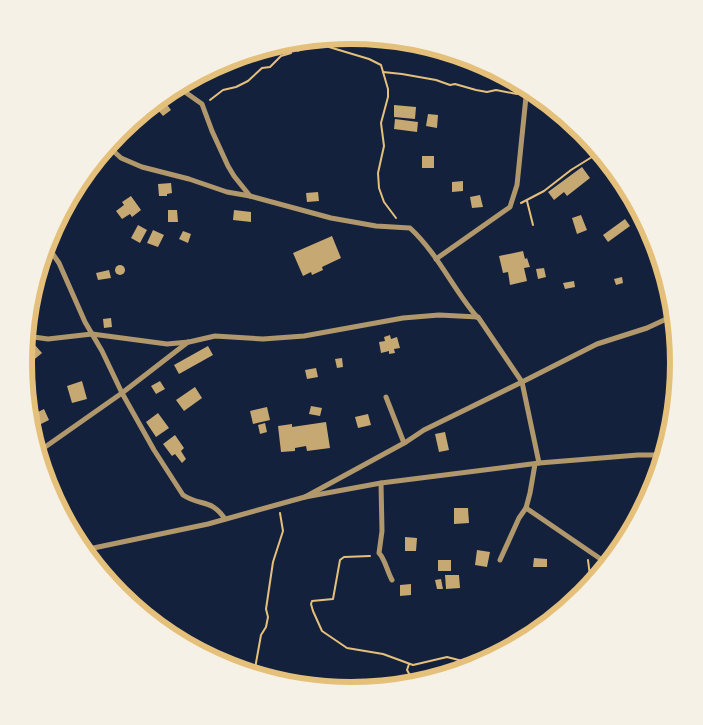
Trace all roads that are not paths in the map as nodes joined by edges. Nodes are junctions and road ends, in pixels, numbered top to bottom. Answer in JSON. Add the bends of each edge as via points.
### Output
{"nodes":[{"id":1,"x":185,"y":92,"type":"dead end"},
{"id":2,"x":527,"y":96,"type":"edge"},
{"id":3,"x":113,"y":151,"type":"edge"},
{"id":4,"x":250,"y":196,"type":"junction"},
{"id":5,"x":52,"y":253,"type":"edge"},
{"id":6,"x":436,"y":259,"type":"junction"},
{"id":7,"x":478,"y":317,"type":"junction"},
{"id":8,"x":668,"y":318,"type":"edge"},
{"id":9,"x":92,"y":334,"type":"junction"},
{"id":10,"x":33,"y":337,"type":"edge"},
{"id":11,"x":189,"y":342,"type":"junction"},
{"id":12,"x":522,"y":382,"type":"junction"},
{"id":13,"x":122,"y":393,"type":"junction"},
{"id":14,"x":386,"y":397,"type":"dead end"},
{"id":15,"x":404,"y":443,"type":"junction"},
{"id":16,"x":44,"y":448,"type":"edge"},
{"id":17,"x":657,"y":455,"type":"edge"},
{"id":18,"x":537,"y":463,"type":"junction"},
{"id":19,"x":381,"y":484,"type":"junction"},
{"id":20,"x":306,"y":497,"type":"junction"},
{"id":21,"x":526,"y":508,"type":"junction"},
{"id":22,"x":225,"y":519,"type":"junction"},
{"id":23,"x":92,"y":548,"type":"edge"},
{"id":24,"x":500,"y":560,"type":"dead end"},
{"id":25,"x":602,"y":560,"type":"edge"},
{"id":26,"x":392,"y":580,"type":"dead end"}],
"edges":[{"from":1,"to":4,"type":"street","via":[[202,104],[228,166]]},
{"from":2,"to":6,"type":"street","via":[[517,185],[510,208]]},
{"from":3,"to":4,"type":"street","via":[[120,158],[142,167]]},
{"from":4,"to":6,"type":"street","via":[[331,218],[410,228]]},
{"from":5,"to":9,"type":"street"},
{"from":6,"to":7,"type":"street"},
{"from":7,"to":11,"type":"street","via":[[439,315],[403,318],[323,334],[263,339],[215,336]]},
{"from":7,"to":12,"type":"street"},
{"from":8,"to":12,"type":"street","via":[[597,344]]},
{"from":9,"to":10,"type":"street","via":[[48,339]]},
{"from":9,"to":11,"type":"street","via":[[167,344]]},
{"from":9,"to":13,"type":"street"},
{"from":11,"to":13,"type":"street"},
{"from":12,"to":15,"type":"street"},
{"from":12,"to":18,"type":"street"},
{"from":13,"to":16,"type":"street"},
{"from":13,"to":22,"type":"street","via":[[183,495],[213,506]]},
{"from":14,"to":15,"type":"street"},
{"from":15,"to":20,"type":"street"},
{"from":17,"to":18,"type":"street"},
{"from":18,"to":19,"type":"street"},
{"from":18,"to":21,"type":"street"},
{"from":19,"to":20,"type":"street"},
{"from":19,"to":26,"type":"street","via":[[379,553]]},
{"from":20,"to":22,"type":"street"},
{"from":21,"to":24,"type":"street"},
{"from":21,"to":25,"type":"street"},
{"from":22,"to":23,"type":"street"}]}
